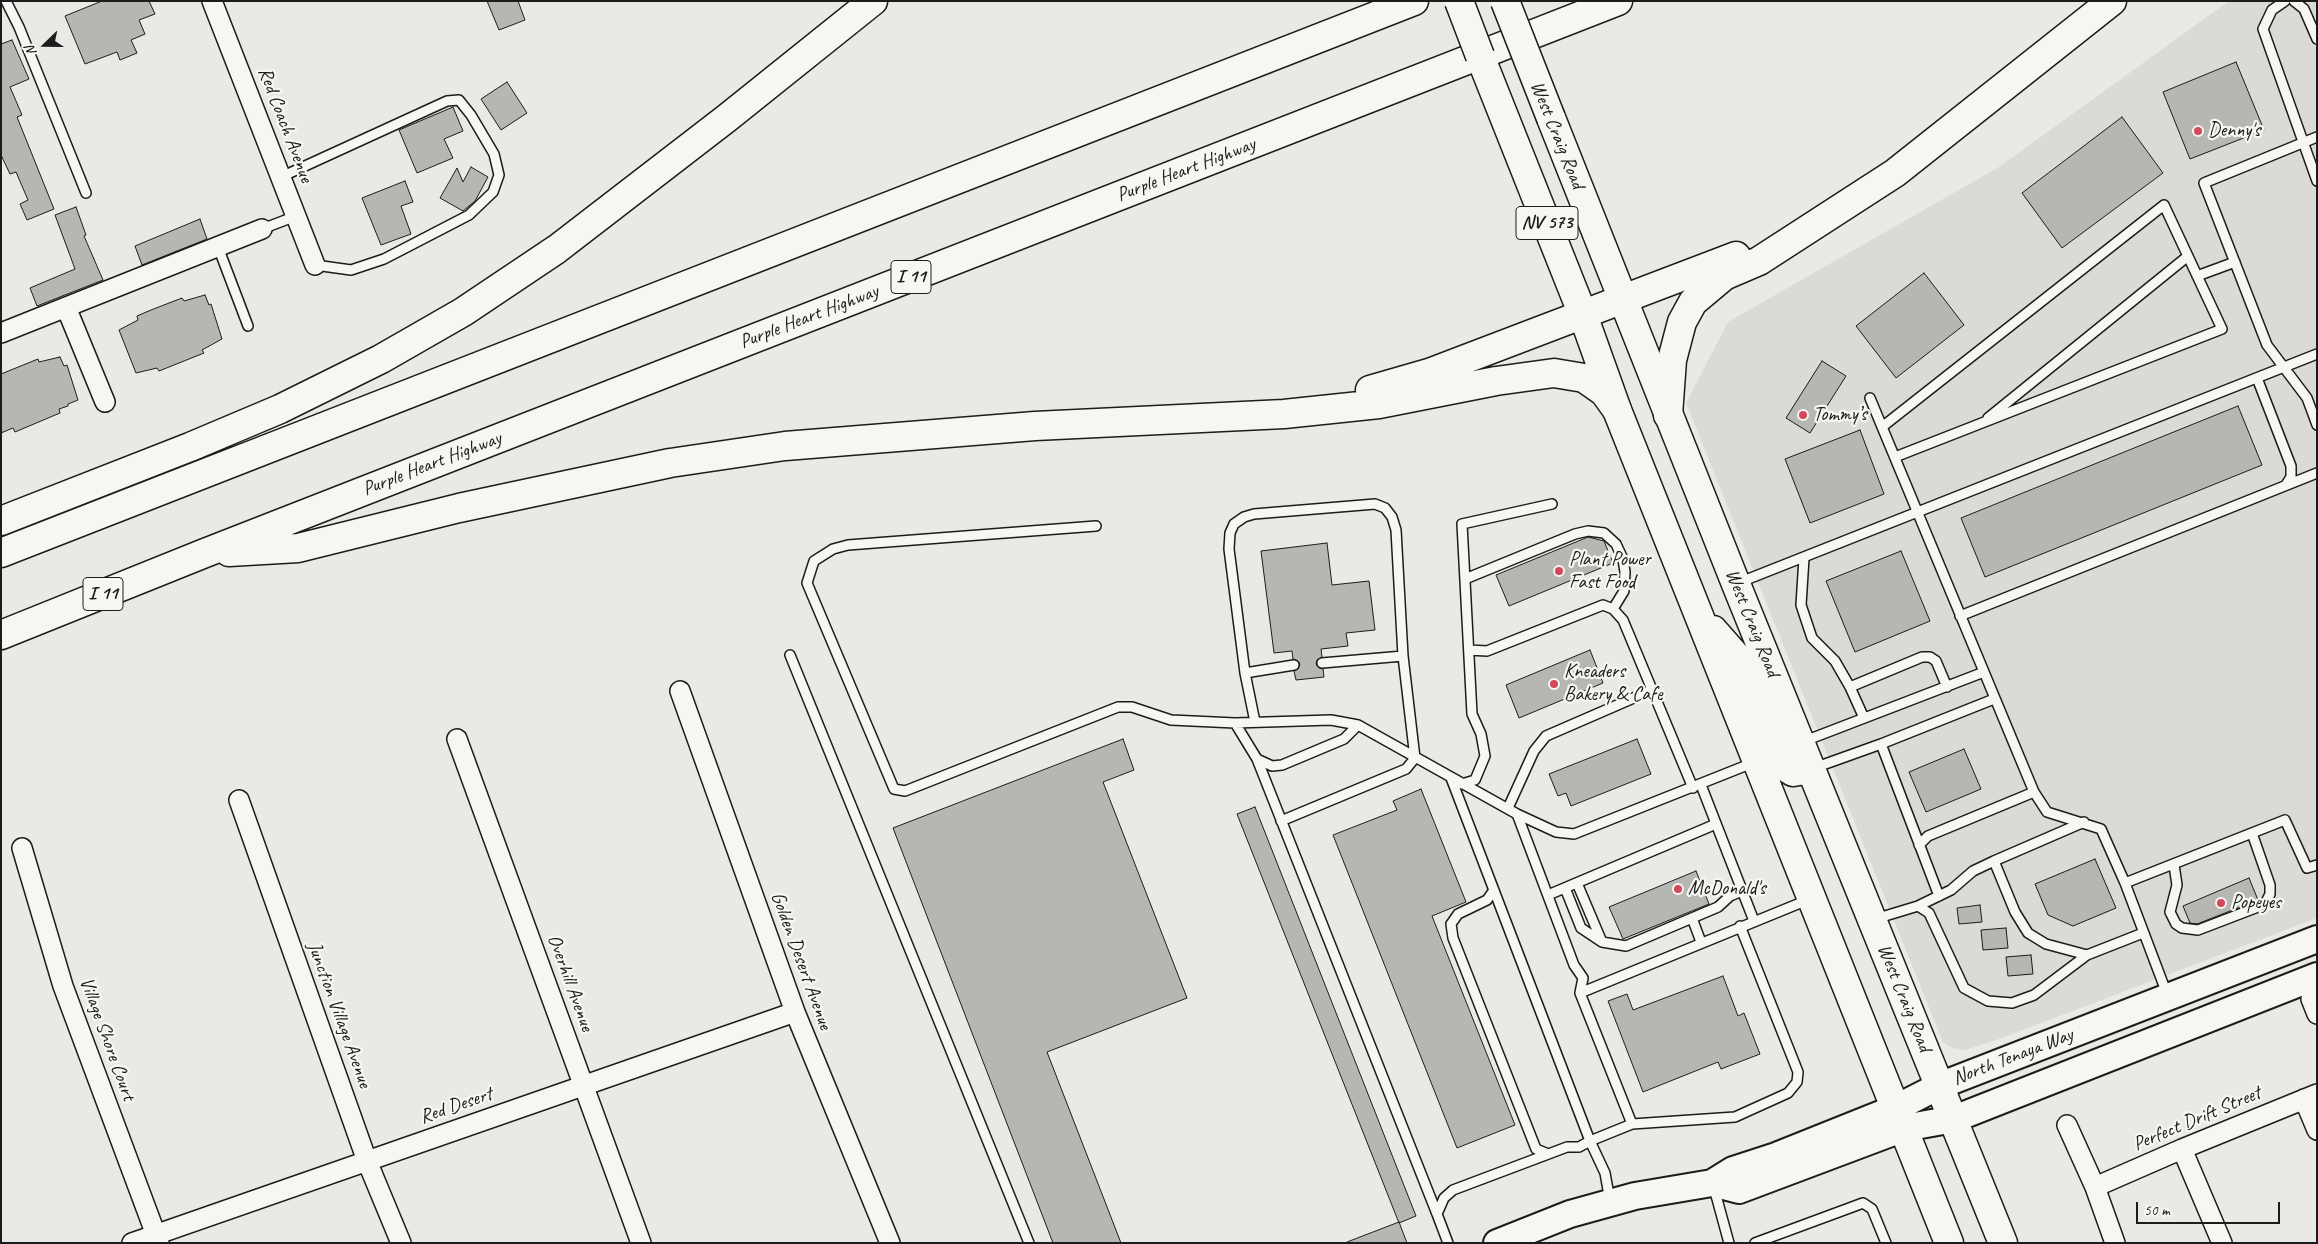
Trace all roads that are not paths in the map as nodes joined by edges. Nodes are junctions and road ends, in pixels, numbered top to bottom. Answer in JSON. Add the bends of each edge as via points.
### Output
{"nodes":[{"id":1,"x":6,"y":1,"type":"edge"},
{"id":2,"x":212,"y":1,"type":"edge"},
{"id":3,"x":873,"y":1,"type":"edge"},
{"id":4,"x":1414,"y":1,"type":"edge"},
{"id":5,"x":1459,"y":1,"type":"edge"},
{"id":6,"x":1505,"y":1,"type":"edge"},
{"id":7,"x":1618,"y":1,"type":"edge"},
{"id":8,"x":2112,"y":1,"type":"edge"},
{"id":9,"x":2285,"y":1,"type":"edge"},
{"id":10,"x":2294,"y":1,"type":"edge"},
{"id":11,"x":2317,"y":39,"type":"edge"},
{"id":12,"x":2317,"y":138,"type":"edge"},
{"id":13,"x":2302,"y":144,"type":"junction"},
{"id":14,"x":281,"y":177,"type":"junction"},
{"id":15,"x":2317,"y":181,"type":"edge"},
{"id":16,"x":86,"y":193,"type":"dead end"},
{"id":17,"x":296,"y":216,"type":"junction"},
{"id":18,"x":1810,"y":228,"type":"junction"},
{"id":19,"x":262,"y":229,"type":"joint"},
{"id":20,"x":218,"y":248,"type":"junction"},
{"id":21,"x":2188,"y":256,"type":"junction"},
{"id":22,"x":2235,"y":262,"type":"junction"},
{"id":23,"x":315,"y":265,"type":"joint"},
{"id":24,"x":2197,"y":276,"type":"junction"},
{"id":25,"x":1622,"y":300,"type":"junction"},
{"id":26,"x":66,"y":307,"type":"junction"},
{"id":27,"x":1583,"y":315,"type":"junction"},
{"id":28,"x":248,"y":326,"type":"dead end"},
{"id":29,"x":1,"y":333,"type":"edge"},
{"id":30,"x":2317,"y":354,"type":"edge"},
{"id":31,"x":2284,"y":367,"type":"junction"},
{"id":32,"x":2257,"y":378,"type":"junction"},
{"id":33,"x":1870,"y":398,"type":"dead end"},
{"id":34,"x":105,"y":402,"type":"dead end"},
{"id":35,"x":1617,"y":410,"type":"junction"},
{"id":36,"x":1284,"y":414,"type":"junction"},
{"id":37,"x":1668,"y":416,"type":"junction"},
{"id":38,"x":1981,"y":423,"type":"junction"},
{"id":39,"x":2317,"y":425,"type":"edge"},
{"id":40,"x":1882,"y":426,"type":"junction"},
{"id":41,"x":1895,"y":457,"type":"junction"},
{"id":42,"x":2317,"y":473,"type":"edge"},
{"id":43,"x":2285,"y":485,"type":"junction"},
{"id":44,"x":1552,"y":504,"type":"dead end"},
{"id":45,"x":1918,"y":512,"type":"junction"},
{"id":46,"x":1,"y":520,"type":"edge"},
{"id":47,"x":1096,"y":526,"type":"dead end"},
{"id":48,"x":1,"y":553,"type":"edge"},
{"id":49,"x":205,"y":553,"type":"junction"},
{"id":50,"x":1804,"y":558,"type":"junction"},
{"id":51,"x":1465,"y":580,"type":"junction"},
{"id":52,"x":1736,"y":584,"type":"junction"},
{"id":53,"x":1613,"y":609,"type":"junction"},
{"id":54,"x":1698,"y":612,"type":"junction"},
{"id":55,"x":1960,"y":616,"type":"junction"},
{"id":56,"x":1,"y":635,"type":"edge"},
{"id":57,"x":1469,"y":650,"type":"junction"},
{"id":58,"x":790,"y":655,"type":"dead end"},
{"id":59,"x":1403,"y":656,"type":"junction"},
{"id":60,"x":1322,"y":663,"type":"dead end"},
{"id":61,"x":1294,"y":665,"type":"dead end"},
{"id":62,"x":1984,"y":672,"type":"junction"},
{"id":63,"x":1245,"y":673,"type":"junction"},
{"id":64,"x":1850,"y":687,"type":"junction"},
{"id":65,"x":1947,"y":687,"type":"junction"},
{"id":66,"x":1652,"y":690,"type":"junction"},
{"id":67,"x":680,"y":691,"type":"dead end"},
{"id":68,"x":1994,"y":698,"type":"junction"},
{"id":69,"x":1864,"y":718,"type":"junction"},
{"id":70,"x":1255,"y":722,"type":"junction"},
{"id":71,"x":1235,"y":723,"type":"junction"},
{"id":72,"x":1358,"y":725,"type":"junction"},
{"id":73,"x":457,"y":739,"type":"dead end"},
{"id":74,"x":1800,"y":742,"type":"junction"},
{"id":75,"x":1881,"y":744,"type":"junction"},
{"id":76,"x":1415,"y":758,"type":"junction"},
{"id":77,"x":1257,"y":759,"type":"junction"},
{"id":78,"x":1758,"y":761,"type":"junction"},
{"id":79,"x":1811,"y":769,"type":"junction"},
{"id":80,"x":1451,"y":778,"type":"junction"},
{"id":81,"x":1462,"y":784,"type":"junction"},
{"id":82,"x":1697,"y":786,"type":"junction"},
{"id":83,"x":2034,"y":792,"type":"junction"},
{"id":84,"x":239,"y":800,"type":"dead end"},
{"id":85,"x":1508,"y":808,"type":"junction"},
{"id":86,"x":1517,"y":814,"type":"junction"},
{"id":87,"x":1281,"y":821,"type":"junction"},
{"id":88,"x":2084,"y":822,"type":"junction"},
{"id":89,"x":1716,"y":824,"type":"junction"},
{"id":90,"x":2252,"y":833,"type":"junction"},
{"id":91,"x":1919,"y":845,"type":"junction"},
{"id":92,"x":22,"y":848,"type":"dead end"},
{"id":93,"x":1994,"y":861,"type":"junction"},
{"id":94,"x":2174,"y":865,"type":"junction"},
{"id":95,"x":2317,"y":865,"type":"edge"},
{"id":96,"x":1578,"y":883,"type":"junction"},
{"id":97,"x":2126,"y":883,"type":"junction"},
{"id":98,"x":1565,"y":888,"type":"junction"},
{"id":99,"x":1494,"y":890,"type":"junction"},
{"id":100,"x":1742,"y":891,"type":"junction"},
{"id":101,"x":1548,"y":895,"type":"junction"},
{"id":102,"x":1939,"y":896,"type":"junction"},
{"id":103,"x":1812,"y":898,"type":"junction"},
{"id":104,"x":1918,"y":906,"type":"junction"},
{"id":105,"x":1692,"y":918,"type":"junction"},
{"id":106,"x":1872,"y":919,"type":"junction"},
{"id":107,"x":1754,"y":921,"type":"junction"},
{"id":108,"x":1740,"y":926,"type":"junction"},
{"id":109,"x":2143,"y":933,"type":"junction"},
{"id":110,"x":2317,"y":939,"type":"edge"},
{"id":111,"x":1602,"y":942,"type":"junction"},
{"id":112,"x":1701,"y":942,"type":"junction"},
{"id":113,"x":2087,"y":955,"type":"junction"},
{"id":114,"x":2317,"y":977,"type":"edge"},
{"id":115,"x":1580,"y":993,"type":"junction"},
{"id":116,"x":2168,"y":996,"type":"junction"},
{"id":117,"x":795,"y":1012,"type":"junction"},
{"id":118,"x":2317,"y":1014,"type":"edge"},
{"id":119,"x":584,"y":1086,"type":"junction"},
{"id":120,"x":1939,"y":1086,"type":"junction"},
{"id":121,"x":2310,"y":1097,"type":"edge"},
{"id":122,"x":1900,"y":1118,"type":"junction"},
{"id":123,"x":1954,"y":1119,"type":"junction"},
{"id":124,"x":1632,"y":1124,"type":"junction"},
{"id":125,"x":2067,"y":1125,"type":"dead end"},
{"id":126,"x":2317,"y":1130,"type":"edge"},
{"id":127,"x":1590,"y":1141,"type":"junction"},
{"id":128,"x":2182,"y":1149,"type":"junction"},
{"id":129,"x":1548,"y":1154,"type":"junction"},
{"id":130,"x":367,"y":1161,"type":"junction"},
{"id":131,"x":1712,"y":1184,"type":"junction"},
{"id":132,"x":2095,"y":1187,"type":"junction"},
{"id":133,"x":1610,"y":1202,"type":"junction"},
{"id":134,"x":1437,"y":1214,"type":"junction"},
{"id":135,"x":158,"y":1239,"type":"edge"},
{"id":136,"x":132,"y":1243,"type":"edge"},
{"id":137,"x":401,"y":1243,"type":"edge"},
{"id":138,"x":641,"y":1243,"type":"edge"},
{"id":139,"x":890,"y":1243,"type":"edge"},
{"id":140,"x":1029,"y":1243,"type":"edge"},
{"id":141,"x":1448,"y":1243,"type":"edge"},
{"id":142,"x":1497,"y":1243,"type":"edge"},
{"id":143,"x":1730,"y":1243,"type":"edge"},
{"id":144,"x":1755,"y":1243,"type":"edge"},
{"id":145,"x":1886,"y":1243,"type":"edge"},
{"id":146,"x":1949,"y":1243,"type":"edge"},
{"id":147,"x":2003,"y":1243,"type":"edge"},
{"id":148,"x":2115,"y":1243,"type":"edge"},
{"id":149,"x":2222,"y":1243,"type":"edge"}],
"edges":[{"from":1,"to":16,"type":"lane"},
{"from":2,"to":14,"type":"street","name":"Red Coach Avenue"},
{"from":3,"to":46,"type":"main road","via":[[556,249],[463,312],[381,359],[280,409]]},
{"from":4,"to":48,"type":"main road"},
{"from":5,"to":27,"type":"main road","name":"West Craig Road","number":"NV 573","bridge":true},
{"from":6,"to":25,"type":"main road","name":"West Craig Road","number":"NV 573","bridge":true},
{"from":7,"to":49,"type":"main road","name":"Purple Heart Highway","number":"I 11"},
{"from":8,"to":18,"type":"main road","via":[[1895,173]]},
{"from":9,"to":13,"type":"lane","via":[[2272,10],[2262,29]]},
{"from":10,"to":11,"type":"lane","via":[[2304,9]]},
{"from":12,"to":13,"type":"lane"},
{"from":13,"to":15,"type":"lane"},
{"from":13,"to":22,"type":"lane","via":[[2204,182]]},
{"from":14,"to":17,"type":"street","name":"Red Coach Avenue"},
{"from":14,"to":23,"type":"lane","via":[[447,101],[459,100],[494,154],[499,175],[493,192],[469,215],[384,258],[350,270]]},
{"from":17,"to":19,"type":"lane"},
{"from":17,"to":23,"type":"street","name":"Red Coach Avenue"},
{"from":18,"to":25,"type":"main road"},
{"from":18,"to":37,"type":"main road","via":[[1759,261],[1724,276],[1693,302],[1682,322],[1672,360]]},
{"from":19,"to":20,"type":"street"},
{"from":20,"to":26,"type":"street"},
{"from":20,"to":28,"type":"lane"},
{"from":21,"to":24,"type":"lane"},
{"from":21,"to":38,"type":"lane"},
{"from":21,"to":40,"type":"lane","via":[[2164,205]]},
{"from":22,"to":24,"type":"lane"},
{"from":22,"to":31,"type":"lane","via":[[2267,345]]},
{"from":24,"to":38,"type":"lane","via":[[2222,329]]},
{"from":25,"to":27,"type":"main road"},
{"from":25,"to":37,"type":"main road","name":"West Craig Road"},
{"from":26,"to":29,"type":"street"},
{"from":26,"to":34,"type":"street"},
{"from":27,"to":35,"type":"main road","name":"West Craig Road"},
{"from":27,"to":36,"type":"main road","via":[[1429,373]]},
{"from":30,"to":31,"type":"lane"},
{"from":31,"to":32,"type":"lane"},
{"from":31,"to":39,"type":"lane","via":[[2307,398]]},
{"from":32,"to":43,"type":"lane","via":[[2291,466],[2291,477]]},
{"from":32,"to":45,"type":"lane"},
{"from":33,"to":40,"type":"lane"},
{"from":35,"to":36,"type":"main road","via":[[1604,392],[1584,378],[1562,373],[1496,381],[1379,404]]},
{"from":35,"to":54,"type":"main road","name":"West Craig Road"},
{"from":36,"to":49,"type":"main road","via":[[1035,426],[785,446],[660,465],[459,508],[298,548]]},
{"from":37,"to":52,"type":"main road","name":"West Craig Road"},
{"from":38,"to":41,"type":"lane"},
{"from":40,"to":41,"type":"lane"},
{"from":41,"to":45,"type":"lane"},
{"from":42,"to":43,"type":"lane"},
{"from":43,"to":55,"type":"lane"},
{"from":44,"to":51,"type":"lane","via":[[1462,524]]},
{"from":45,"to":50,"type":"lane"},
{"from":45,"to":55,"type":"lane"},
{"from":47,"to":71,"type":"lane","via":[[848,545],[833,549],[814,561],[807,583],[894,789],[905,791],[1118,707],[1132,707],[1172,720]]},
{"from":49,"to":56,"type":"main road","name":"Purple Heart Highway","number":"I 11"},
{"from":50,"to":52,"type":"lane"},
{"from":50,"to":64,"type":"lane","via":[[1801,605],[1812,638],[1835,661]]},
{"from":51,"to":53,"type":"lane","via":[[1575,534],[1588,531],[1604,533],[1616,544],[1625,572],[1624,591]]},
{"from":51,"to":57,"type":"lane"},
{"from":52,"to":74,"type":"main road","name":"West Craig Road"},
{"from":53,"to":57,"type":"lane","via":[[1602,605],[1487,651]]},
{"from":53,"to":66,"type":"lane","via":[[1623,620]]},
{"from":54,"to":78,"type":"main road","name":"West Craig Road"},
{"from":54,"to":79,"type":"main road","via":[[1742,663],[1785,767],[1793,772]]},
{"from":55,"to":62,"type":"lane"},
{"from":57,"to":81,"type":"lane","via":[[1472,714],[1481,734],[1485,756],[1474,780]]},
{"from":58,"to":140,"type":"lane"},
{"from":59,"to":60,"type":"lane"},
{"from":59,"to":63,"type":"lane","via":[[1396,530],[1385,508],[1375,504],[1254,514],[1234,524],[1229,548]]},
{"from":59,"to":76,"type":"lane"},
{"from":61,"to":63,"type":"lane"},
{"from":62,"to":65,"type":"lane"},
{"from":62,"to":68,"type":"lane"},
{"from":63,"to":70,"type":"lane"},
{"from":64,"to":65,"type":"lane","via":[[1922,657],[1930,657],[1936,661]]},
{"from":64,"to":69,"type":"lane"},
{"from":65,"to":69,"type":"lane"},
{"from":66,"to":82,"type":"lane"},
{"from":66,"to":85,"type":"lane","via":[[1546,736],[1534,751]]},
{"from":67,"to":117,"type":"street","name":"Golden Desert Avenue"},
{"from":68,"to":75,"type":"lane"},
{"from":68,"to":83,"type":"lane"},
{"from":69,"to":74,"type":"lane"},
{"from":70,"to":71,"type":"lane"},
{"from":70,"to":72,"type":"lane","via":[[1331,720]]},
{"from":71,"to":77,"type":"lane"},
{"from":72,"to":76,"type":"lane"},
{"from":72,"to":77,"type":"lane","via":[[1344,739],[1282,765],[1272,766]]},
{"from":73,"to":119,"type":"street","name":"Overhill Avenue"},
{"from":74,"to":79,"type":"main road","name":"West Craig Road"},
{"from":75,"to":79,"type":"lane"},
{"from":75,"to":91,"type":"lane"},
{"from":76,"to":80,"type":"lane"},
{"from":76,"to":87,"type":"lane","via":[[1406,769]]},
{"from":77,"to":87,"type":"lane"},
{"from":78,"to":82,"type":"lane"},
{"from":78,"to":103,"type":"main road","name":"West Craig Road"},
{"from":79,"to":106,"type":"main road","name":"West Craig Road"},
{"from":80,"to":81,"type":"lane"},
{"from":80,"to":99,"type":"lane"},
{"from":81,"to":85,"type":"lane"},
{"from":82,"to":86,"type":"lane","via":[[1574,834],[1556,832]]},
{"from":82,"to":89,"type":"lane"},
{"from":83,"to":88,"type":"lane","via":[[2047,812]]},
{"from":83,"to":91,"type":"lane","via":[[1928,836]]},
{"from":84,"to":130,"type":"street","name":"Junction Village Avenue"},
{"from":85,"to":86,"type":"lane"},
{"from":86,"to":101,"type":"lane"},
{"from":87,"to":134,"type":"lane"},
{"from":88,"to":93,"type":"lane"},
{"from":88,"to":97,"type":"lane","via":[[2101,830]]},
{"from":89,"to":96,"type":"lane"},
{"from":89,"to":100,"type":"lane"},
{"from":90,"to":94,"type":"lane"},
{"from":90,"to":94,"type":"lane","via":[[2270,885],[2266,902],[2258,907],[2198,930],[2182,928],[2170,912],[2177,885]]},
{"from":90,"to":95,"type":"lane","via":[[2285,820],[2307,868]]},
{"from":91,"to":102,"type":"lane"},
{"from":92,"to":135,"type":"street","name":"Village Shore Court","via":[[63,986]]},
{"from":93,"to":102,"type":"lane","via":[[1973,871]]},
{"from":93,"to":113,"type":"lane","via":[[2015,912],[2028,933],[2046,944]]},
{"from":94,"to":97,"type":"lane"},
{"from":96,"to":98,"type":"lane"},
{"from":96,"to":111,"type":"lane"},
{"from":97,"to":109,"type":"lane"},
{"from":98,"to":101,"type":"lane"},
{"from":98,"to":111,"type":"lane","via":[[1581,928]]},
{"from":99,"to":127,"type":"lane"},
{"from":99,"to":129,"type":"lane","via":[[1487,900],[1458,914],[1451,924],[1452,938],[1536,1149]]},
{"from":100,"to":105,"type":"lane","via":[[1718,907]]},
{"from":100,"to":107,"type":"lane"},
{"from":101,"to":115,"type":"lane","via":[[1574,965],[1583,978]]},
{"from":102,"to":104,"type":"lane"},
{"from":103,"to":107,"type":"lane"},
{"from":103,"to":122,"type":"main road","name":"West Craig Road"},
{"from":104,"to":106,"type":"lane"},
{"from":104,"to":113,"type":"lane","via":[[1929,913],[1964,988],[1988,1001],[2012,1003],[2034,995]]},
{"from":105,"to":111,"type":"lane","via":[[1626,946]]},
{"from":105,"to":112,"type":"lane"},
{"from":106,"to":120,"type":"main road","name":"West Craig Road"},
{"from":107,"to":108,"type":"lane"},
{"from":108,"to":112,"type":"lane"},
{"from":108,"to":124,"type":"lane","via":[[1798,1072],[1796,1082],[1788,1093],[1735,1117]]},
{"from":109,"to":113,"type":"lane"},
{"from":109,"to":116,"type":"lane"},
{"from":110,"to":116,"type":"main road","name":"North Tenaya Way"},
{"from":112,"to":115,"type":"lane"},
{"from":114,"to":118,"type":"street","via":[[2311,999]]},
{"from":114,"to":123,"type":"main road","name":"North Tenaya Way"},
{"from":115,"to":124,"type":"lane"},
{"from":116,"to":120,"type":"main road","name":"North Tenaya Way"},
{"from":117,"to":119,"type":"street","name":"Red Desert"},
{"from":117,"to":139,"type":"street","name":"Golden Desert Avenue"},
{"from":119,"to":130,"type":"street","name":"Red Desert"},
{"from":119,"to":138,"type":"street","name":"Overhill Avenue"},
{"from":120,"to":122,"type":"main road","name":"North Tenaya Way"},
{"from":120,"to":123,"type":"main road","name":"West Craig Road"},
{"from":121,"to":126,"type":"street"},
{"from":121,"to":128,"type":"street","name":"Perfect Drift Street"},
{"from":122,"to":123,"type":"main road","name":"North Tenaya Way"},
{"from":122,"to":131,"type":"main road","name":"North Tenaya Way","via":[[1733,1170]]},
{"from":122,"to":146,"type":"main road","name":"West Craig Road"},
{"from":123,"to":147,"type":"main road","name":"West Craig Road"},
{"from":124,"to":127,"type":"lane"},
{"from":125,"to":132,"type":"street"},
{"from":127,"to":129,"type":"lane"},
{"from":127,"to":133,"type":"lane","via":[[1605,1173]]},
{"from":128,"to":132,"type":"street","name":"Perfect Drift Street"},
{"from":128,"to":149,"type":"street"},
{"from":129,"to":134,"type":"lane","via":[[1453,1190],[1444,1198]]},
{"from":130,"to":135,"type":"street","name":"Red Desert"},
{"from":130,"to":137,"type":"street","name":"Junction Village Avenue"},
{"from":131,"to":133,"type":"main road","name":"North Tenaya Way"},
{"from":131,"to":143,"type":"lane"},
{"from":132,"to":148,"type":"street"},
{"from":133,"to":142,"type":"main road","name":"North Tenaya Way"},
{"from":134,"to":141,"type":"lane"},
{"from":135,"to":136,"type":"street","name":"Red Desert"},
{"from":144,"to":145,"type":"lane","via":[[1863,1203],[1872,1209]]}]}
